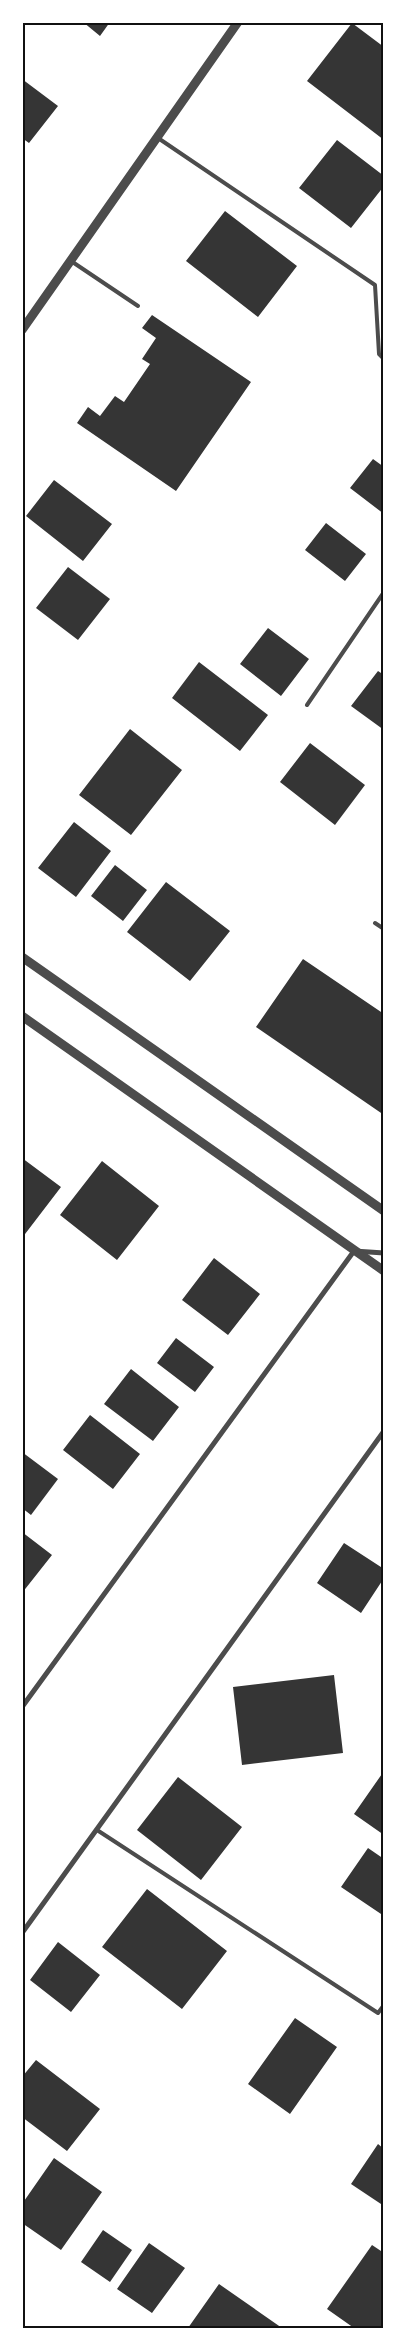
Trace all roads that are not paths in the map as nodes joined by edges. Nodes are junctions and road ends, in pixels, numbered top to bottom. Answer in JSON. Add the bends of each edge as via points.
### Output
{"nodes":[{"id":1,"x":238,"y":22,"type":"edge"},
{"id":2,"x":158,"y":138,"type":"junction"},
{"id":3,"x":71,"y":261,"type":"junction"},
{"id":4,"x":138,"y":306,"type":"dead end"},
{"id":5,"x":22,"y":330,"type":"edge"},
{"id":6,"x":384,"y":358,"type":"edge"},
{"id":7,"x":384,"y":592,"type":"edge"},
{"id":8,"x":306,"y":705,"type":"dead end"},
{"id":9,"x":375,"y":923,"type":"dead end"},
{"id":10,"x":384,"y":929,"type":"edge"},
{"id":11,"x":22,"y":957,"type":"edge"},
{"id":12,"x":22,"y":1016,"type":"edge"},
{"id":13,"x":384,"y":1212,"type":"edge"},
{"id":14,"x":354,"y":1251,"type":"junction"},
{"id":15,"x":384,"y":1253,"type":"edge"},
{"id":16,"x":384,"y":1271,"type":"edge"},
{"id":17,"x":384,"y":1430,"type":"edge"},
{"id":18,"x":22,"y":1707,"type":"edge"},
{"id":19,"x":97,"y":1830,"type":"junction"},
{"id":20,"x":22,"y":1933,"type":"edge"},
{"id":21,"x":384,"y":2005,"type":"edge"}],
"edges":[{"from":1,"to":2,"type":"street"},
{"from":2,"to":3,"type":"street"},
{"from":2,"to":6,"type":"lane","via":[[375,285],[378,354]]},
{"from":3,"to":4,"type":"lane"},
{"from":3,"to":5,"type":"street"},
{"from":7,"to":8,"type":"lane"},
{"from":9,"to":10,"type":"lane"},
{"from":11,"to":13,"type":"street"},
{"from":12,"to":14,"type":"street"},
{"from":14,"to":15,"type":"street"},
{"from":14,"to":16,"type":"street"},
{"from":14,"to":18,"type":"street"},
{"from":17,"to":19,"type":"street"},
{"from":19,"to":20,"type":"street"},
{"from":19,"to":21,"type":"lane","via":[[378,2013]]}]}
